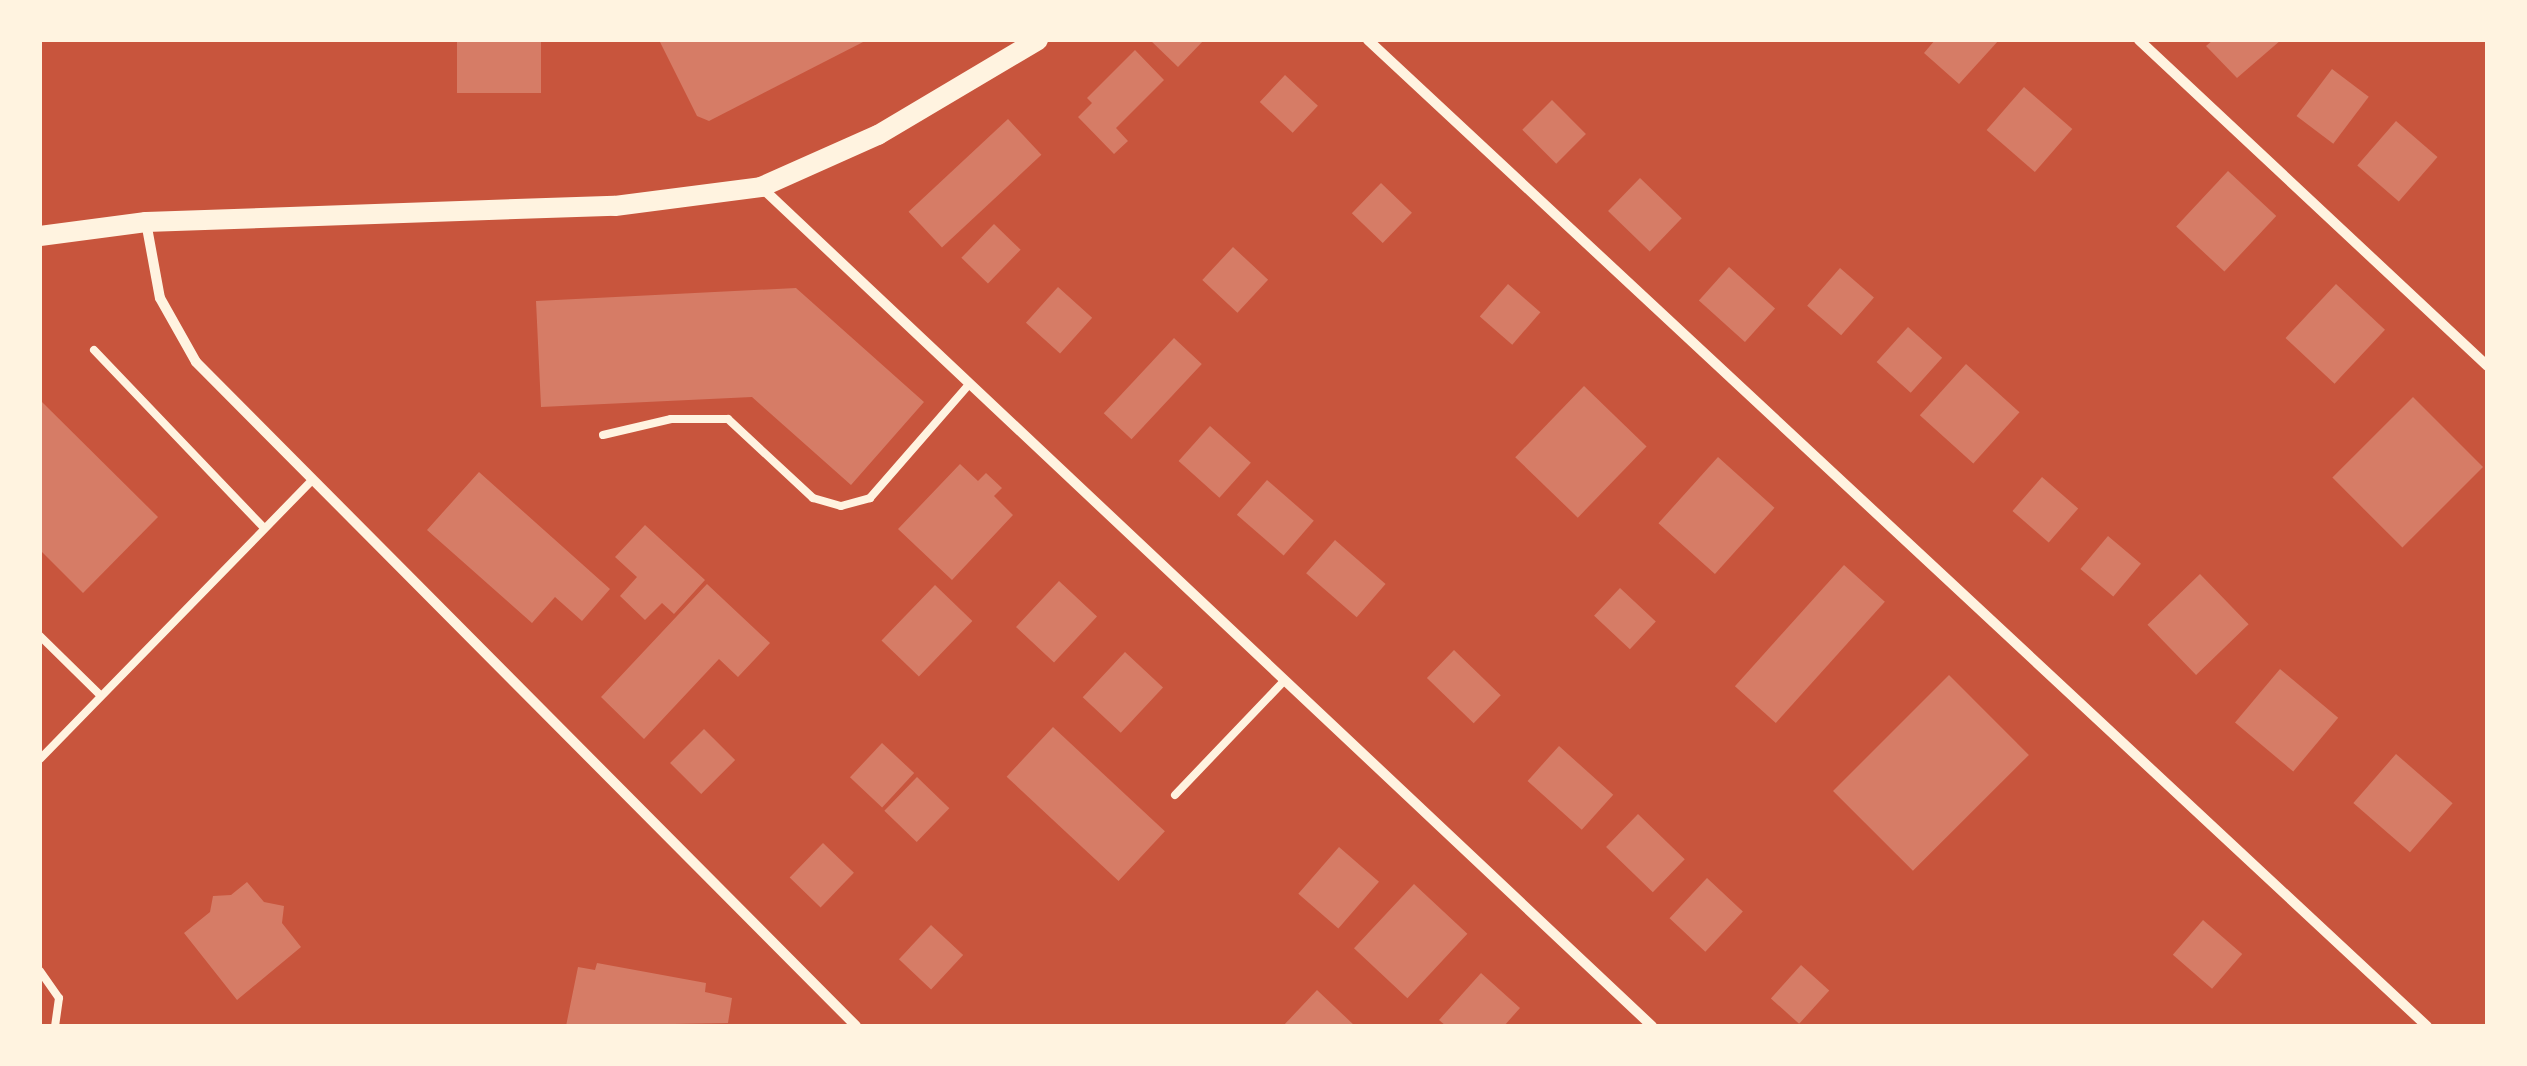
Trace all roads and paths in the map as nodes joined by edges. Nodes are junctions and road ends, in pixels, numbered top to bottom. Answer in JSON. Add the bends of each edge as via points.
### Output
{"nodes":[{"id":1,"x":1038,"y":40,"type":"edge"},
{"id":2,"x":1368,"y":40,"type":"edge"},
{"id":3,"x":2139,"y":40,"type":"edge"},
{"id":4,"x":761,"y":187,"type":"junction"},
{"id":5,"x":146,"y":222,"type":"junction"},
{"id":6,"x":40,"y":236,"type":"edge"},
{"id":7,"x":94,"y":350,"type":"dead end"},
{"id":8,"x":2487,"y":366,"type":"edge"},
{"id":9,"x":967,"y":387,"type":"junction"},
{"id":10,"x":603,"y":435,"type":"dead end"},
{"id":11,"x":312,"y":480,"type":"junction"},
{"id":12,"x":264,"y":528,"type":"junction"},
{"id":13,"x":40,"y":636,"type":"edge"},
{"id":14,"x":1283,"y":682,"type":"junction"},
{"id":15,"x":100,"y":694,"type":"junction"},
{"id":16,"x":40,"y":759,"type":"edge"},
{"id":17,"x":1176,"y":796,"type":"dead end"},
{"id":18,"x":40,"y":971,"type":"edge"},
{"id":19,"x":55,"y":1026,"type":"edge"},
{"id":20,"x":856,"y":1026,"type":"edge"},
{"id":21,"x":1652,"y":1026,"type":"edge"},
{"id":22,"x":2427,"y":1026,"type":"edge"}],
"edges":[{"from":1,"to":4,"type":"main road","via":[[878,134]]},
{"from":2,"to":22,"type":"street"},
{"from":3,"to":8,"type":"street"},
{"from":4,"to":5,"type":"main road","via":[[615,206]]},
{"from":4,"to":9,"type":"street"},
{"from":5,"to":6,"type":"main road"},
{"from":5,"to":11,"type":"street","via":[[160,298],[174,332]]},
{"from":7,"to":12,"type":"lane"},
{"from":9,"to":10,"type":"lane","via":[[870,498],[841,506],[813,498],[728,420],[670,420]]},
{"from":9,"to":14,"type":"street"},
{"from":11,"to":12,"type":"lane"},
{"from":11,"to":20,"type":"street"},
{"from":12,"to":15,"type":"lane"},
{"from":13,"to":15,"type":"lane"},
{"from":14,"to":17,"type":"lane"},
{"from":14,"to":21,"type":"street"},
{"from":15,"to":16,"type":"lane"},
{"from":18,"to":19,"type":"lane","via":[[59,998]]}]}
